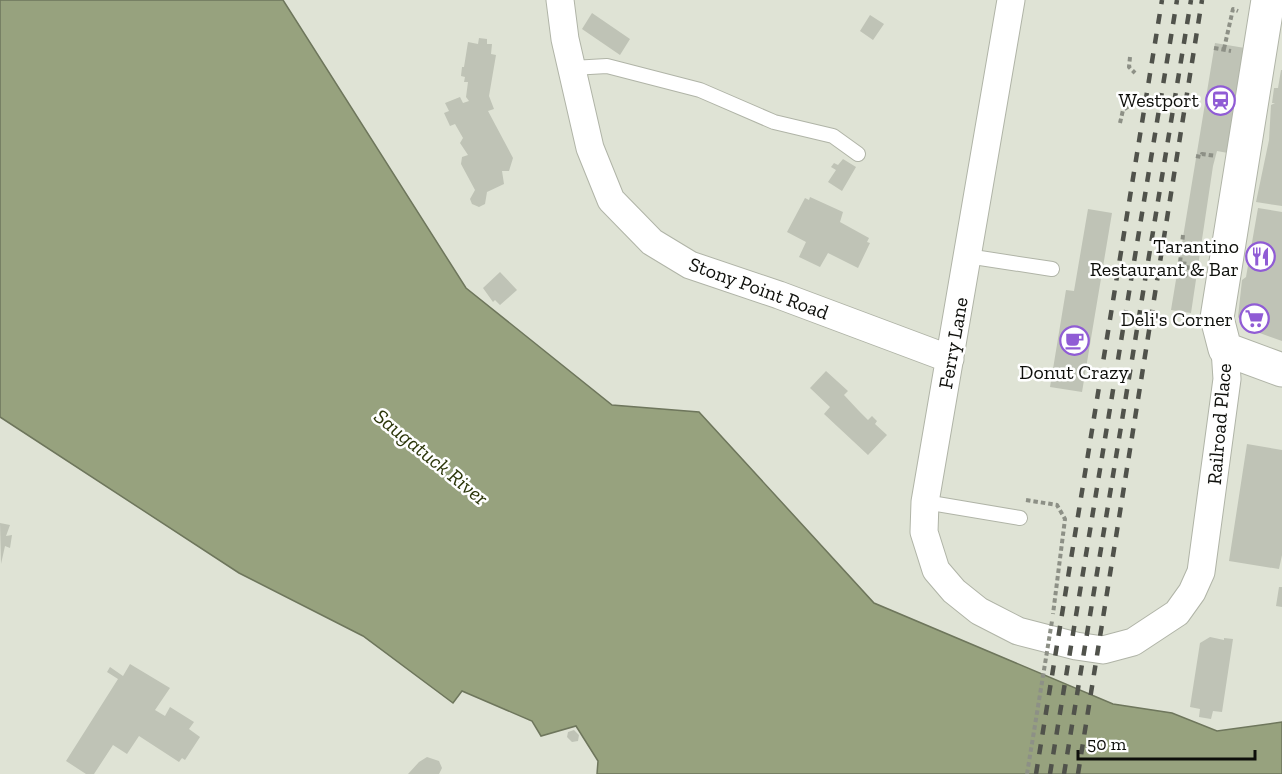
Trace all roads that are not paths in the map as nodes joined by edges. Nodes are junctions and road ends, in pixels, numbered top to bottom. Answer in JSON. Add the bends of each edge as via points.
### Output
{"nodes":[{"id":1,"x":560,"y":0,"type":"edge"},
{"id":2,"x":1011,"y":0,"type":"edge"},
{"id":3,"x":1268,"y":0,"type":"edge"},
{"id":4,"x":572,"y":68,"type":"junction"},
{"id":5,"x":858,"y":154,"type":"dead end"},
{"id":6,"x":968,"y":256,"type":"junction"},
{"id":7,"x":1052,"y":269,"type":"dead end"},
{"id":8,"x":1225,"y":349,"type":"junction"},
{"id":9,"x":950,"y":360,"type":"junction"},
{"id":10,"x":1282,"y":370,"type":"edge"},
{"id":11,"x":925,"y":502,"type":"junction"},
{"id":12,"x":1020,"y":518,"type":"dead end"},
{"id":13,"x":1041,"y":628,"type":"joint"}],
"edges":[{"from":1,"to":4,"type":"street","name":"Stony Point Road"},
{"from":2,"to":6,"type":"street","name":"Ferry Lane"},
{"from":3,"to":8,"type":"street","name":"Railroad Place","via":[[1218,303],[1217,318]]},
{"from":4,"to":5,"type":"lane","via":[[607,66],[700,90],[774,122],[833,136]]},
{"from":4,"to":9,"type":"street","name":"Stony Point Road","via":[[590,148],[611,200],[652,242],[690,265]]},
{"from":6,"to":7,"type":"lane"},
{"from":6,"to":9,"type":"street","name":"Ferry Lane"},
{"from":8,"to":10,"type":"street"},
{"from":8,"to":13,"type":"street","name":"Railroad Place","via":[[1227,379],[1204,558],[1189,598],[1158,628],[1113,649],[1090,648]]},
{"from":9,"to":11,"type":"street","name":"Ferry Lane"},
{"from":11,"to":12,"type":"lane"},
{"from":11,"to":13,"type":"street","name":"Ferry Lane","via":[[926,545],[943,580],[979,611],[1005,626]]}]}
